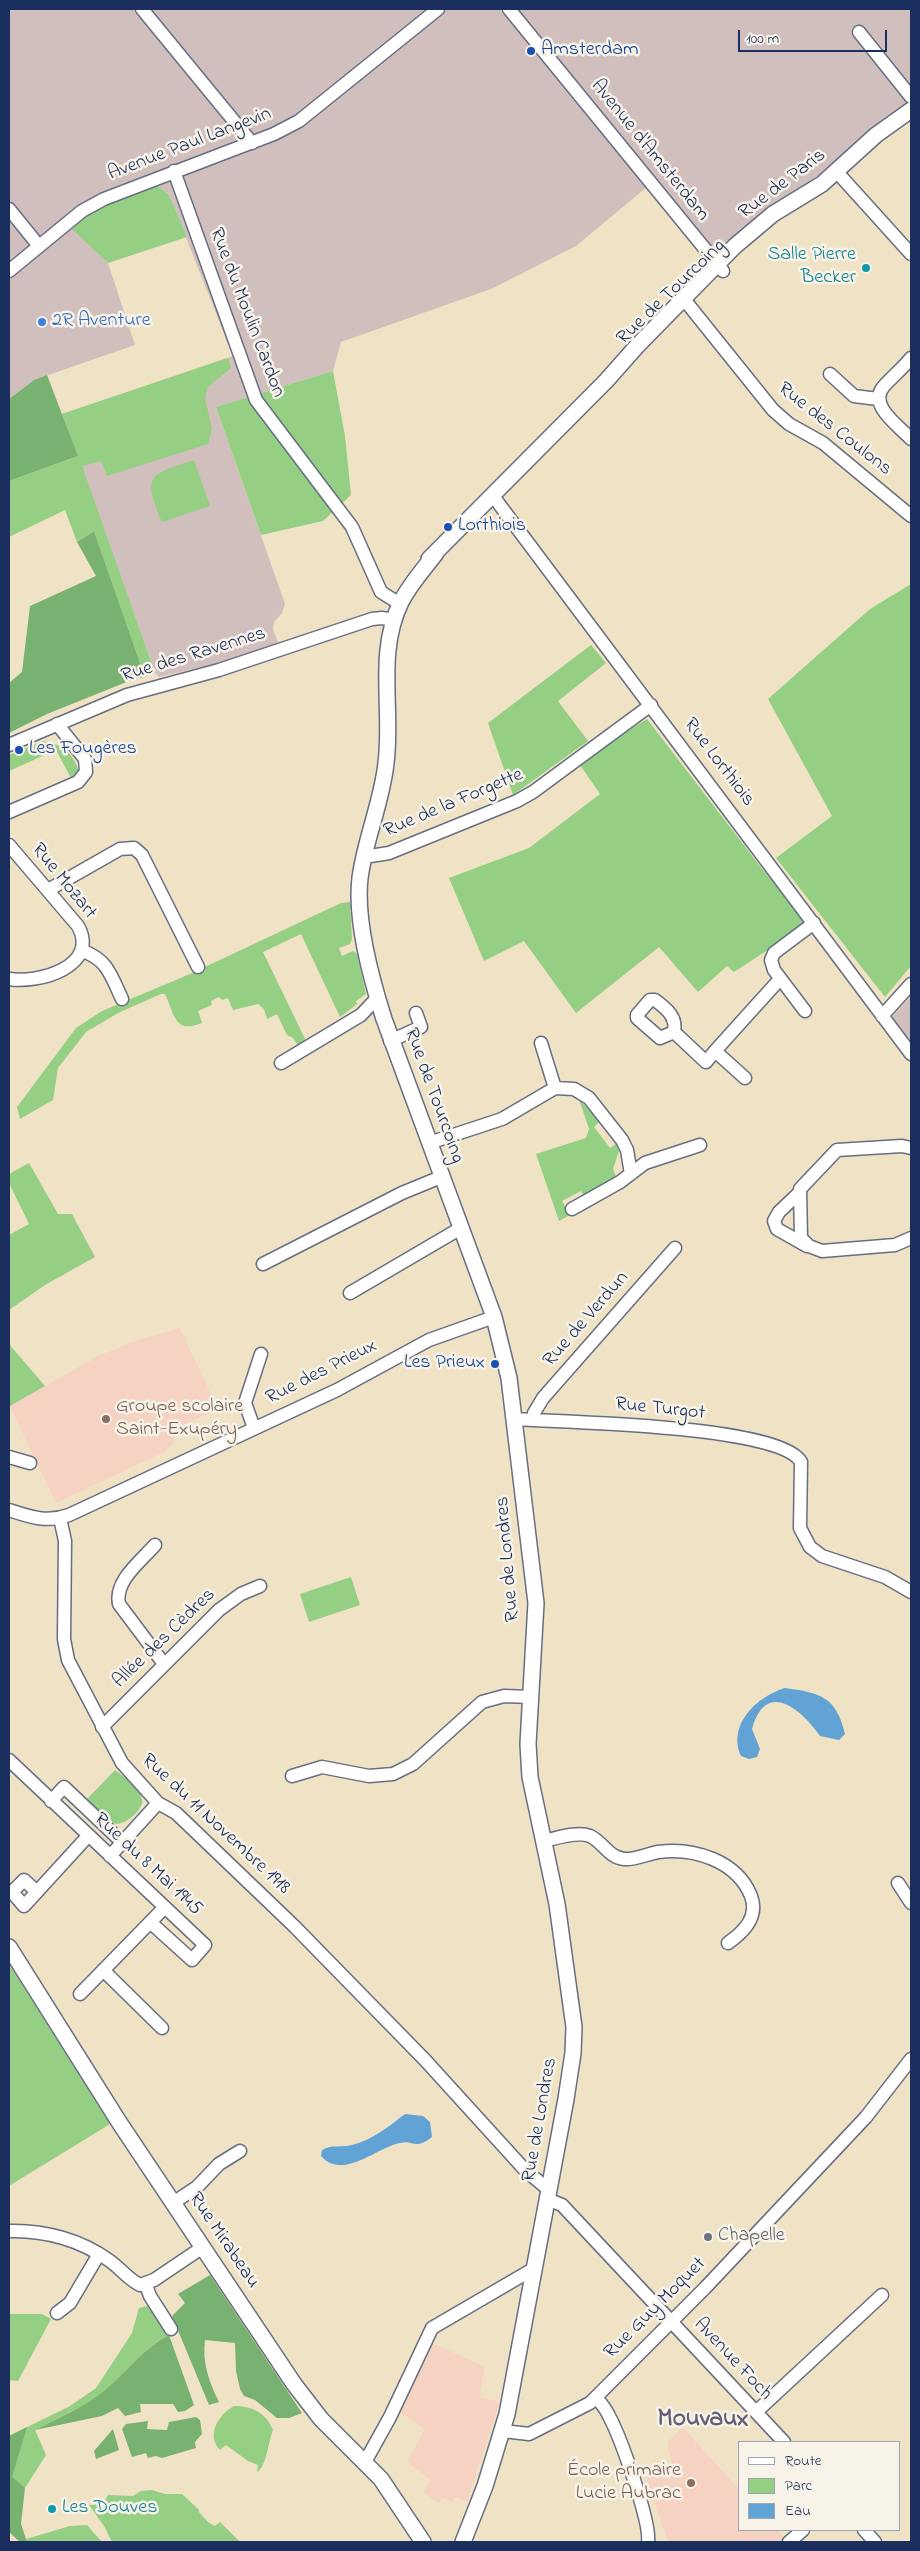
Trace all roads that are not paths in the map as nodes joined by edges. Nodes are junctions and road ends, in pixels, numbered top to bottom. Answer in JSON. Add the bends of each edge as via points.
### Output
{"nodes":[{"id":1,"x":142,"y":9,"type":"edge"},
{"id":2,"x":438,"y":9,"type":"edge"},
{"id":3,"x":509,"y":9,"type":"edge"},
{"id":4,"x":859,"y":32,"type":"dead end"},
{"id":5,"x":911,"y":97,"type":"edge"},
{"id":6,"x":911,"y":110,"type":"edge"},
{"id":7,"x":252,"y":143,"type":"junction"},
{"id":8,"x":174,"y":172,"type":"junction"},
{"id":9,"x":836,"y":172,"type":"junction"},
{"id":10,"x":9,"y":209,"type":"edge"},
{"id":11,"x":39,"y":246,"type":"junction"},
{"id":12,"x":911,"y":254,"type":"edge"},
{"id":13,"x":720,"y":267,"type":"junction"},
{"id":14,"x":9,"y":271,"type":"edge"},
{"id":15,"x":686,"y":302,"type":"junction"},
{"id":16,"x":911,"y":358,"type":"edge"},
{"id":17,"x":830,"y":374,"type":"dead end"},
{"id":18,"x":878,"y":399,"type":"junction"},
{"id":19,"x":911,"y":439,"type":"edge"},
{"id":20,"x":492,"y":496,"type":"junction"},
{"id":21,"x":911,"y":516,"type":"edge"},
{"id":22,"x":397,"y":602,"type":"junction"},
{"id":23,"x":390,"y":619,"type":"junction"},
{"id":24,"x":651,"y":705,"type":"junction"},
{"id":25,"x":57,"y":724,"type":"junction"},
{"id":26,"x":9,"y":745,"type":"edge"},
{"id":27,"x":9,"y":812,"type":"edge"},
{"id":28,"x":9,"y":845,"type":"edge"},
{"id":29,"x":364,"y":857,"type":"junction"},
{"id":30,"x":48,"y":890,"type":"junction"},
{"id":31,"x":814,"y":923,"type":"junction"},
{"id":32,"x":83,"y":952,"type":"junction"},
{"id":33,"x":198,"y":967,"type":"dead end"},
{"id":34,"x":9,"y":979,"type":"edge"},
{"id":35,"x":777,"y":982,"type":"junction"},
{"id":36,"x":911,"y":984,"type":"edge"},
{"id":37,"x":377,"y":998,"type":"junction"},
{"id":38,"x":122,"y":999,"type":"dead end"},
{"id":39,"x":805,"y":1011,"type":"dead end"},
{"id":40,"x":416,"y":1013,"type":"dead end"},
{"id":41,"x":882,"y":1016,"type":"junction"},
{"id":42,"x":674,"y":1032,"type":"dead end"},
{"id":43,"x":390,"y":1040,"type":"junction"},
{"id":44,"x":541,"y":1042,"type":"dead end"},
{"id":45,"x":715,"y":1052,"type":"junction"},
{"id":46,"x":911,"y":1054,"type":"edge"},
{"id":47,"x":281,"y":1063,"type":"dead end"},
{"id":48,"x":745,"y":1078,"type":"dead end"},
{"id":49,"x":555,"y":1088,"type":"junction"},
{"id":50,"x":429,"y":1143,"type":"junction"},
{"id":51,"x":700,"y":1145,"type":"dead end"},
{"id":52,"x":911,"y":1148,"type":"edge"},
{"id":53,"x":631,"y":1174,"type":"junction"},
{"id":54,"x":441,"y":1176,"type":"junction"},
{"id":55,"x":799,"y":1193,"type":"junction"},
{"id":56,"x":572,"y":1209,"type":"dead end"},
{"id":57,"x":461,"y":1228,"type":"junction"},
{"id":58,"x":911,"y":1238,"type":"edge"},
{"id":59,"x":808,"y":1246,"type":"junction"},
{"id":60,"x":675,"y":1248,"type":"dead end"},
{"id":61,"x":263,"y":1264,"type":"dead end"},
{"id":62,"x":350,"y":1293,"type":"dead end"},
{"id":63,"x":494,"y":1317,"type":"junction"},
{"id":64,"x":261,"y":1354,"type":"dead end"},
{"id":65,"x":514,"y":1419,"type":"junction"},
{"id":66,"x":533,"y":1420,"type":"junction"},
{"id":67,"x":254,"y":1428,"type":"junction"},
{"id":68,"x":9,"y":1457,"type":"edge"},
{"id":69,"x":30,"y":1463,"type":"dead end"},
{"id":70,"x":9,"y":1510,"type":"edge"},
{"id":71,"x":60,"y":1518,"type":"junction"},
{"id":72,"x":155,"y":1545,"type":"dead end"},
{"id":73,"x":260,"y":1586,"type":"dead end"},
{"id":74,"x":911,"y":1592,"type":"edge"},
{"id":75,"x":164,"y":1664,"type":"junction"},
{"id":76,"x":531,"y":1697,"type":"junction"},
{"id":77,"x":102,"y":1727,"type":"junction"},
{"id":78,"x":9,"y":1760,"type":"edge"},
{"id":79,"x":292,"y":1776,"type":"dead end"},
{"id":80,"x":51,"y":1801,"type":"junction"},
{"id":81,"x":158,"y":1803,"type":"junction"},
{"id":82,"x":88,"y":1836,"type":"junction"},
{"id":83,"x":544,"y":1840,"type":"junction"},
{"id":84,"x":122,"y":1842,"type":"junction"},
{"id":85,"x":110,"y":1856,"type":"junction"},
{"id":86,"x":898,"y":1883,"type":"dead end"},
{"id":87,"x":37,"y":1892,"type":"dead end"},
{"id":88,"x":911,"y":1903,"type":"edge"},
{"id":89,"x":165,"y":1907,"type":"junction"},
{"id":90,"x":150,"y":1922,"type":"junction"},
{"id":91,"x":728,"y":1943,"type":"dead end"},
{"id":92,"x":9,"y":1947,"type":"edge"},
{"id":93,"x":103,"y":1970,"type":"junction"},
{"id":94,"x":80,"y":1994,"type":"dead end"},
{"id":95,"x":162,"y":2028,"type":"dead end"},
{"id":96,"x":911,"y":2059,"type":"edge"},
{"id":97,"x":240,"y":2151,"type":"dead end"},
{"id":98,"x":548,"y":2194,"type":"junction"},
{"id":99,"x":173,"y":2203,"type":"junction"},
{"id":100,"x":9,"y":2231,"type":"edge"},
{"id":101,"x":203,"y":2247,"type":"junction"},
{"id":102,"x":99,"y":2254,"type":"junction"},
{"id":103,"x":535,"y":2268,"type":"junction"},
{"id":104,"x":146,"y":2285,"type":"junction"},
{"id":105,"x":882,"y":2295,"type":"dead end"},
{"id":106,"x":57,"y":2313,"type":"dead end"},
{"id":107,"x":670,"y":2321,"type":"junction"},
{"id":108,"x":171,"y":2329,"type":"dead end"},
{"id":109,"x":596,"y":2397,"type":"junction"},
{"id":110,"x":756,"y":2412,"type":"junction"},
{"id":111,"x":502,"y":2431,"type":"junction"},
{"id":112,"x":783,"y":2441,"type":"edge"},
{"id":113,"x":365,"y":2462,"type":"junction"},
{"id":114,"x":802,"y":2531,"type":"edge"},
{"id":115,"x":865,"y":2531,"type":"edge"},
{"id":116,"x":423,"y":2542,"type":"edge"},
{"id":117,"x":463,"y":2542,"type":"edge"},
{"id":118,"x":648,"y":2542,"type":"edge"},
{"id":119,"x":789,"y":2542,"type":"edge"},
{"id":120,"x":875,"y":2542,"type":"edge"}],
"edges":[{"from":1,"to":7,"type":"street"},
{"from":2,"to":7,"type":"street","name":"Avenue Paul Langevin","via":[[299,121]]},
{"from":3,"to":13,"type":"street","name":"Avenue d'Amsterdam"},
{"from":4,"to":5,"type":"street"},
{"from":6,"to":9,"type":"main road","name":"Rue de Paris","via":[[881,131]]},
{"from":7,"to":8,"type":"street","name":"Avenue Paul Langevin"},
{"from":8,"to":11,"type":"street","name":"Avenue Paul Langevin","via":[[96,202]]},
{"from":8,"to":22,"type":"street","name":"Rue du Moulin Cardon","via":[[256,400],[352,527],[382,592]]},
{"from":9,"to":12,"type":"street"},
{"from":9,"to":13,"type":"main road","name":"Rue de Paris","via":[[810,193],[772,214]]},
{"from":10,"to":11,"type":"street"},
{"from":11,"to":14,"type":"street","name":"Avenue Paul Langevin"},
{"from":13,"to":15,"type":"main road","name":"Rue de Paris"},
{"from":15,"to":20,"type":"main road","name":"Rue de Tourcoing"},
{"from":15,"to":21,"type":"street","name":"Rue des Coulons","via":[[754,389],[781,417],[823,443]]},
{"from":16,"to":18,"type":"street","via":[[882,388]]},
{"from":17,"to":18,"type":"street","via":[[854,396]]},
{"from":18,"to":19,"type":"street","via":[[881,408]]},
{"from":20,"to":22,"type":"main road","name":"Rue de Tourcoing","via":[[412,574]]},
{"from":20,"to":24,"type":"street","name":"Rue Lorthiois"},
{"from":22,"to":23,"type":"main road","name":"Rue de Tourcoing"},
{"from":23,"to":25,"type":"street","name":"Rue des Ravennes","via":[[357,624],[219,670],[141,690]]},
{"from":23,"to":29,"type":"main road","name":"Rue de Tourcoing","via":[[388,746],[383,782]]},
{"from":24,"to":29,"type":"street","name":"Rue de la Forgette","via":[[517,801],[389,853]]},
{"from":24,"to":31,"type":"street","name":"Rue Lorthiois"},
{"from":25,"to":26,"type":"street","name":"Rue des Ravennes"},
{"from":25,"to":27,"type":"street","via":[[85,759],[86,772],[78,782]]},
{"from":28,"to":30,"type":"street","name":"Rue Mozart"},
{"from":29,"to":37,"type":"main road","name":"Rue de Tourcoing","via":[[359,903]]},
{"from":30,"to":32,"type":"street","name":"Rue Mozart","via":[[78,926],[84,941]]},
{"from":30,"to":33,"type":"street","via":[[120,849],[134,848],[142,855]]},
{"from":31,"to":35,"type":"street","via":[[772,956]]},
{"from":31,"to":41,"type":"street","name":"Rue Lorthiois"},
{"from":32,"to":34,"type":"street","name":"Rue Mozart","via":[[69,965],[51,974],[28,980]]},
{"from":32,"to":38,"type":"street","via":[[104,962]]},
{"from":35,"to":39,"type":"street"},
{"from":35,"to":45,"type":"street"},
{"from":36,"to":41,"type":"street"},
{"from":37,"to":43,"type":"main road","name":"Rue de Tourcoing"},
{"from":37,"to":47,"type":"street","via":[[360,1015],[330,1030]]},
{"from":40,"to":43,"type":"street","via":[[421,1027]]},
{"from":41,"to":46,"type":"street","name":"Rue Lorthiois"},
{"from":42,"to":45,"type":"street","via":[[706,1062]]},
{"from":43,"to":50,"type":"main road","name":"Rue de Tourcoing"},
{"from":44,"to":49,"type":"street"},
{"from":45,"to":48,"type":"street"},
{"from":49,"to":50,"type":"street","via":[[502,1119]]},
{"from":49,"to":53,"type":"street","via":[[574,1089],[589,1098],[622,1140]]},
{"from":50,"to":54,"type":"main road","name":"Rue de Tourcoing"},
{"from":51,"to":53,"type":"street","via":[[645,1163]]},
{"from":52,"to":55,"type":"street","via":[[837,1150]]},
{"from":53,"to":56,"type":"street"},
{"from":54,"to":57,"type":"main road","name":"Rue de Tourcoing"},
{"from":54,"to":61,"type":"street"},
{"from":55,"to":59,"type":"street","via":[[801,1234]]},
{"from":55,"to":59,"type":"street","via":[[774,1221],[777,1228]]},
{"from":57,"to":62,"type":"street"},
{"from":57,"to":63,"type":"main road","name":"Rue de Tourcoing"},
{"from":58,"to":59,"type":"street","via":[[895,1245],[822,1251]]},
{"from":60,"to":66,"type":"street","name":"Rue de Verdun","via":[[543,1398]]},
{"from":63,"to":65,"type":"main road","name":"Rue de Tourcoing","via":[[509,1378]]},
{"from":63,"to":67,"type":"street","name":"Rue des Prieux","via":[[429,1340],[337,1390]]},
{"from":64,"to":67,"type":"street","via":[[245,1403]]},
{"from":65,"to":66,"type":"street","name":"Rue Turgot"},
{"from":65,"to":76,"type":"main road","name":"Rue de Londres","via":[[536,1603]]},
{"from":66,"to":74,"type":"street","name":"Rue Turgot","via":[[653,1425],[784,1449],[798,1456],[803,1469],[800,1528],[810,1547],[822,1556],[885,1577]]},
{"from":67,"to":71,"type":"street","name":"Rue des Prieux"},
{"from":68,"to":69,"type":"street"},
{"from":70,"to":71,"type":"street","via":[[38,1519]]},
{"from":71,"to":77,"type":"street","name":"Rue du 11 Novembre 1918","via":[[66,1540],[65,1650],[72,1672]]},
{"from":72,"to":75,"type":"street","via":[[120,1585],[117,1596],[119,1604]]},
{"from":73,"to":75,"type":"street","name":"Allée des Cèdres","via":[[241,1594],[219,1610]]},
{"from":75,"to":77,"type":"street","name":"Allée des Cèdres"},
{"from":76,"to":79,"type":"street","via":[[504,1696],[482,1702],[413,1764],[393,1774],[369,1776],[322,1767]]},
{"from":76,"to":83,"type":"main road","name":"Rue de Londres","via":[[529,1761]]},
{"from":77,"to":81,"type":"street","name":"Rue du 11 Novembre 1918","via":[[122,1764]]},
{"from":78,"to":80,"type":"street","name":"Rue du 8 Mai 1945"},
{"from":80,"to":82,"type":"street","name":"Rue du 8 Mai 1945"},
{"from":80,"to":84,"type":"street","via":[[64,1787]]},
{"from":81,"to":84,"type":"street"},
{"from":81,"to":98,"type":"street","name":"Rue du 11 Novembre 1918","via":[[176,1813],[266,1899],[425,2060]]},
{"from":82,"to":85,"type":"street","name":"Rue du 8 Mai 1945"},
{"from":82,"to":87,"type":"street"},
{"from":83,"to":91,"type":"street","via":[[585,1835],[592,1837],[611,1854],[624,1858],[670,1851],[722,1863],[743,1878],[754,1907],[751,1919]]},
{"from":83,"to":98,"type":"main road","name":"Rue de Londres","via":[[560,1918],[574,2033],[571,2069]]},
{"from":84,"to":85,"type":"street"},
{"from":85,"to":89,"type":"street","name":"Rue du 8 Mai 1945"},
{"from":86,"to":88,"type":"street"},
{"from":89,"to":90,"type":"street"},
{"from":89,"to":90,"type":"street","name":"Rue du 8 Mai 1945","via":[[205,1945],[192,1960]]},
{"from":90,"to":93,"type":"street"},
{"from":92,"to":99,"type":"main road","name":"Rue Mirabeau","via":[[116,2119]]},
{"from":93,"to":94,"type":"street"},
{"from":93,"to":95,"type":"street"},
{"from":96,"to":107,"type":"street","name":"Rue Guy Moquet","via":[[866,2117]]},
{"from":97,"to":99,"type":"street","via":[[219,2164],[197,2187]]},
{"from":98,"to":103,"type":"main road","name":"Rue de Londres"},
{"from":98,"to":107,"type":"street","name":"Avenue Foch"},
{"from":99,"to":101,"type":"main road","name":"Rue Mirabeau"},
{"from":100,"to":102,"type":"street","via":[[55,2236]]},
{"from":101,"to":104,"type":"street"},
{"from":101,"to":113,"type":"main road","name":"Rue Mirabeau","via":[[309,2404]]},
{"from":102,"to":104,"type":"street","via":[[135,2283]]},
{"from":102,"to":106,"type":"street","via":[[70,2303]]},
{"from":103,"to":111,"type":"main road","name":"Rue de Londres"},
{"from":103,"to":113,"type":"street","via":[[432,2328]]},
{"from":104,"to":108,"type":"street"},
{"from":105,"to":110,"type":"street"},
{"from":107,"to":109,"type":"street","name":"Rue Guy Moquet"},
{"from":107,"to":110,"type":"street","name":"Avenue Foch"},
{"from":109,"to":111,"type":"street","name":"Rue Guy Moquet","via":[[535,2432]]},
{"from":109,"to":118,"type":"street","via":[[611,2418],[639,2497],[649,2531]]},
{"from":110,"to":112,"type":"street","name":"Avenue Foch"},
{"from":111,"to":117,"type":"main road","name":"Rue de Londres"},
{"from":113,"to":116,"type":"main road","name":"Rue Mirabeau","via":[[386,2486]]},
{"from":114,"to":119,"type":"street"},
{"from":115,"to":120,"type":"street"}]}
